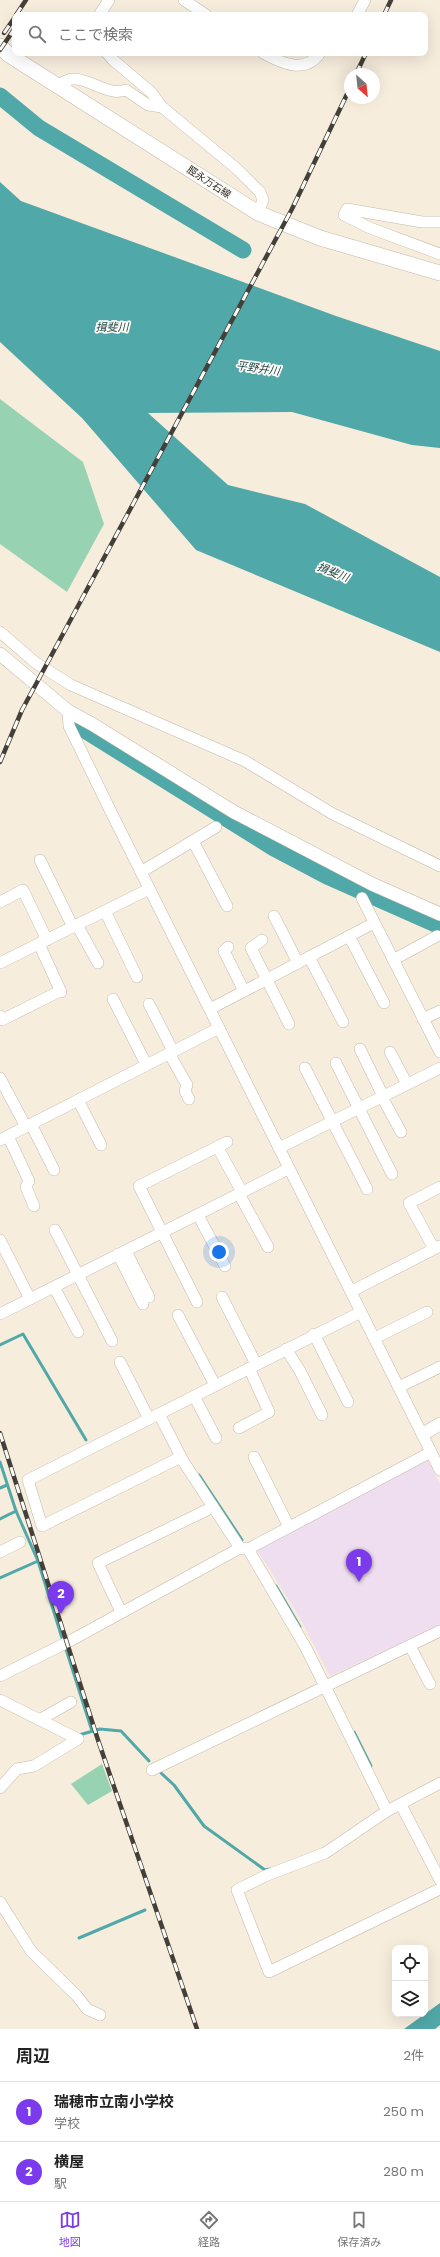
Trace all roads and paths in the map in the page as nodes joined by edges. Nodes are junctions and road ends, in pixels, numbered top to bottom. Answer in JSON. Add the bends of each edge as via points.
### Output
{"nodes":[{"id":1,"x":109,"y":0,"type":"edge"},
{"id":2,"x":184,"y":0,"type":"edge"},
{"id":3,"x":365,"y":0,"type":"edge"},
{"id":4,"x":101,"y":12,"type":"edge"},
{"id":5,"x":202,"y":12,"type":"edge"},
{"id":6,"x":359,"y":12,"type":"edge"},
{"id":7,"x":0,"y":46,"type":"edge"},
{"id":8,"x":110,"y":56,"type":"edge"},
{"id":9,"x":271,"y":56,"type":"edge"},
{"id":10,"x":318,"y":56,"type":"edge"},
{"id":11,"x":60,"y":86,"type":"junction"},
{"id":12,"x":162,"y":107,"type":"junction"},
{"id":13,"x":258,"y":213,"type":"junction"},
{"id":14,"x":440,"y":222,"type":"edge"},
{"id":15,"x":440,"y":254,"type":"edge"},
{"id":16,"x":440,"y":273,"type":"edge"},
{"id":17,"x":0,"y":632,"type":"edge"},
{"id":18,"x":0,"y":654,"type":"edge"},
{"id":19,"x":68,"y":711,"type":"junction"},
{"id":20,"x":216,"y":827,"type":"dead end"},
{"id":21,"x":193,"y":841,"type":"junction"},
{"id":22,"x":40,"y":860,"type":"dead end"},
{"id":23,"x":440,"y":866,"type":"edge"},
{"id":24,"x":142,"y":872,"type":"junction"},
{"id":25,"x":149,"y":889,"type":"junction"},
{"id":26,"x":362,"y":898,"type":"dead end"},
{"id":27,"x":0,"y":902,"type":"edge"},
{"id":28,"x":227,"y":906,"type":"dead end"},
{"id":29,"x":105,"y":911,"type":"junction"},
{"id":30,"x":440,"y":914,"type":"edge"},
{"id":31,"x":274,"y":916,"type":"dead end"},
{"id":32,"x":374,"y":923,"type":"junction"},
{"id":33,"x":75,"y":926,"type":"junction"},
{"id":34,"x":349,"y":936,"type":"junction"},
{"id":35,"x":438,"y":936,"type":"dead end"},
{"id":36,"x":262,"y":940,"type":"dead end"},
{"id":37,"x":43,"y":942,"type":"junction"},
{"id":38,"x":228,"y":947,"type":"dead end"},
{"id":39,"x":309,"y":957,"type":"junction"},
{"id":40,"x":393,"y":960,"type":"junction"},
{"id":41,"x":0,"y":963,"type":"edge"},
{"id":42,"x":98,"y":963,"type":"dead end"},
{"id":43,"x":298,"y":963,"type":"junction"},
{"id":44,"x":137,"y":977,"type":"dead end"},
{"id":45,"x":262,"y":982,"type":"junction"},
{"id":46,"x":244,"y":991,"type":"junction"},
{"id":47,"x":113,"y":999,"type":"dead end"},
{"id":48,"x":384,"y":1003,"type":"dead end"},
{"id":49,"x":149,"y":1004,"type":"dead end"},
{"id":50,"x":210,"y":1009,"type":"junction"},
{"id":51,"x":440,"y":1011,"type":"edge"},
{"id":52,"x":0,"y":1016,"type":"edge"},
{"id":53,"x":423,"y":1019,"type":"junction"},
{"id":54,"x":343,"y":1022,"type":"dead end"},
{"id":55,"x":285,"y":1026,"type":"dead end"},
{"id":56,"x":219,"y":1028,"type":"junction"},
{"id":57,"x":360,"y":1049,"type":"dead end"},
{"id":58,"x":171,"y":1052,"type":"junction"},
{"id":59,"x":390,"y":1052,"type":"dead end"},
{"id":60,"x":440,"y":1052,"type":"edge"},
{"id":61,"x":336,"y":1063,"type":"dead end"},
{"id":62,"x":146,"y":1064,"type":"junction"},
{"id":63,"x":306,"y":1068,"type":"dead end"},
{"id":64,"x":440,"y":1068,"type":"edge"},
{"id":65,"x":0,"y":1078,"type":"edge"},
{"id":66,"x":407,"y":1084,"type":"junction"},
{"id":67,"x":383,"y":1096,"type":"junction"},
{"id":68,"x":189,"y":1099,"type":"dead end"},
{"id":69,"x":78,"y":1100,"type":"junction"},
{"id":70,"x":359,"y":1108,"type":"junction"},
{"id":71,"x":333,"y":1121,"type":"junction"},
{"id":72,"x":29,"y":1125,"type":"junction"},
{"id":73,"x":401,"y":1132,"type":"dead end"},
{"id":74,"x":4,"y":1138,"type":"edge"},
{"id":75,"x":101,"y":1145,"type":"dead end"},
{"id":76,"x":278,"y":1148,"type":"junction"},
{"id":77,"x":288,"y":1169,"type":"junction"},
{"id":78,"x":54,"y":1170,"type":"dead end"},
{"id":79,"x":392,"y":1174,"type":"dead end"},
{"id":80,"x":440,"y":1187,"type":"edge"},
{"id":81,"x":367,"y":1190,"type":"dead end"},
{"id":82,"x":240,"y":1193,"type":"junction"},
{"id":83,"x":34,"y":1206,"type":"dead end"},
{"id":84,"x":198,"y":1215,"type":"junction"},
{"id":85,"x":55,"y":1230,"type":"dead end"},
{"id":86,"x":161,"y":1234,"type":"junction"},
{"id":87,"x":0,"y":1240,"type":"edge"},
{"id":88,"x":268,"y":1247,"type":"dead end"},
{"id":89,"x":437,"y":1248,"type":"edge"},
{"id":90,"x":122,"y":1253,"type":"junction"},
{"id":91,"x":225,"y":1266,"type":"dead end"},
{"id":92,"x":79,"y":1274,"type":"junction"},
{"id":93,"x":51,"y":1288,"type":"junction"},
{"id":94,"x":352,"y":1291,"type":"junction"},
{"id":95,"x":222,"y":1297,"type":"dead end"},
{"id":96,"x":30,"y":1299,"type":"junction"},
{"id":97,"x":146,"y":1301,"type":"dead end"},
{"id":98,"x":197,"y":1302,"type":"dead end"},
{"id":99,"x":361,"y":1312,"type":"junction"},
{"id":100,"x":427,"y":1312,"type":"dead end"},
{"id":101,"x":0,"y":1314,"type":"edge"},
{"id":102,"x":178,"y":1315,"type":"dead end"},
{"id":103,"x":74,"y":1332,"type":"dead end"},
{"id":104,"x":314,"y":1334,"type":"junction"},
{"id":105,"x":375,"y":1338,"type":"junction"},
{"id":106,"x":112,"y":1341,"type":"dead end"},
{"id":107,"x":286,"y":1349,"type":"junction"},
{"id":108,"x":120,"y":1362,"type":"dead end"},
{"id":109,"x":252,"y":1366,"type":"junction"},
{"id":110,"x":440,"y":1367,"type":"edge"},
{"id":111,"x":215,"y":1385,"type":"junction"},
{"id":112,"x":399,"y":1387,"type":"junction"},
{"id":113,"x":194,"y":1396,"type":"junction"},
{"id":114,"x":348,"y":1402,"type":"dead end"},
{"id":115,"x":159,"y":1414,"type":"junction"},
{"id":116,"x":322,"y":1415,"type":"dead end"},
{"id":117,"x":149,"y":1419,"type":"junction"},
{"id":118,"x":440,"y":1424,"type":"edge"},
{"id":119,"x":239,"y":1428,"type":"dead end"},
{"id":120,"x":423,"y":1434,"type":"junction"},
{"id":121,"x":216,"y":1438,"type":"dead end"},
{"id":122,"x":431,"y":1452,"type":"junction"},
{"id":123,"x":181,"y":1457,"type":"junction"},
{"id":124,"x":254,"y":1457,"type":"dead end"},
{"id":125,"x":440,"y":1470,"type":"edge"},
{"id":126,"x":213,"y":1507,"type":"junction"},
{"id":127,"x":289,"y":1527,"type":"junction"},
{"id":128,"x":20,"y":1542,"type":"dead end"},
{"id":129,"x":244,"y":1549,"type":"junction"},
{"id":130,"x":0,"y":1552,"type":"edge"},
{"id":131,"x":122,"y":1612,"type":"junction"},
{"id":132,"x":440,"y":1631,"type":"edge"},
{"id":133,"x":410,"y":1646,"type":"junction"},
{"id":134,"x":0,"y":1676,"type":"edge"},
{"id":135,"x":430,"y":1684,"type":"dead end"},
{"id":136,"x":326,"y":1686,"type":"junction"},
{"id":137,"x":0,"y":1700,"type":"edge"},
{"id":138,"x":71,"y":1702,"type":"dead end"},
{"id":139,"x":39,"y":1720,"type":"junction"},
{"id":140,"x":152,"y":1770,"type":"dead end"},
{"id":141,"x":440,"y":1783,"type":"edge"},
{"id":142,"x":0,"y":1788,"type":"edge"},
{"id":143,"x":401,"y":1805,"type":"junction"},
{"id":144,"x":387,"y":1811,"type":"junction"},
{"id":145,"x":440,"y":1880,"type":"edge"},
{"id":146,"x":440,"y":1889,"type":"edge"},
{"id":147,"x":0,"y":1902,"type":"edge"},
{"id":148,"x":100,"y":2015,"type":"dead end"}],
"edges":[{"from":1,"to":4,"type":"street"},
{"from":2,"to":5,"type":"street"},
{"from":3,"to":6,"type":"street"},
{"from":7,"to":11,"type":"main road","name":"脛永万石線","via":[[9,55]]},
{"from":8,"to":12,"type":"street","via":[[151,92]]},
{"from":9,"to":10,"type":"street","via":[[305,66]]},
{"from":11,"to":12,"type":"street","via":[[65,80],[77,78],[114,92],[126,90],[148,105]]},
{"from":11,"to":13,"type":"main road","name":"脛永万石線"},
{"from":12,"to":13,"type":"street","via":[[237,169],[260,192],[263,200]]},
{"from":13,"to":16,"type":"main road","name":"脛永万石線","via":[[320,238]]},
{"from":14,"to":15,"type":"street","via":[[422,222],[347,209],[344,215],[370,228]]},
{"from":17,"to":23,"type":"street","via":[[36,663],[70,685],[245,762],[333,814]]},
{"from":18,"to":19,"type":"street"},
{"from":19,"to":24,"type":"street","via":[[69,726]]},
{"from":19,"to":30,"type":"street","via":[[234,812],[359,877]]},
{"from":20,"to":21,"type":"street"},
{"from":21,"to":24,"type":"street"},
{"from":21,"to":28,"type":"street"},
{"from":22,"to":33,"type":"street"},
{"from":24,"to":25,"type":"street"},
{"from":25,"to":29,"type":"street"},
{"from":25,"to":50,"type":"street"},
{"from":26,"to":32,"type":"street"},
{"from":27,"to":37,"type":"street","via":[[23,890]]},
{"from":29,"to":33,"type":"street"},
{"from":29,"to":44,"type":"street"},
{"from":31,"to":43,"type":"street"},
{"from":32,"to":34,"type":"street"},
{"from":32,"to":40,"type":"street"},
{"from":33,"to":37,"type":"street"},
{"from":33,"to":42,"type":"street"},
{"from":34,"to":39,"type":"street"},
{"from":34,"to":48,"type":"street"},
{"from":35,"to":40,"type":"street"},
{"from":36,"to":45,"type":"street","via":[[251,948]]},
{"from":37,"to":41,"type":"street"},
{"from":37,"to":52,"type":"street","via":[[59,993],[2,1020]]},
{"from":38,"to":46,"type":"street","via":[[224,951]]},
{"from":39,"to":43,"type":"street"},
{"from":39,"to":54,"type":"street"},
{"from":40,"to":53,"type":"street"},
{"from":43,"to":45,"type":"street"},
{"from":45,"to":46,"type":"street"},
{"from":45,"to":55,"type":"street"},
{"from":46,"to":50,"type":"street"},
{"from":47,"to":62,"type":"street"},
{"from":49,"to":58,"type":"street"},
{"from":50,"to":56,"type":"street"},
{"from":51,"to":53,"type":"street"},
{"from":53,"to":60,"type":"street"},
{"from":56,"to":58,"type":"street"},
{"from":56,"to":76,"type":"street"},
{"from":57,"to":67,"type":"street"},
{"from":58,"to":62,"type":"street"},
{"from":58,"to":68,"type":"street","via":[[187,1085],[185,1091]]},
{"from":59,"to":66,"type":"street"},
{"from":61,"to":70,"type":"street"},
{"from":62,"to":69,"type":"street"},
{"from":63,"to":71,"type":"street"},
{"from":64,"to":66,"type":"street"},
{"from":65,"to":72,"type":"street"},
{"from":66,"to":67,"type":"street"},
{"from":67,"to":70,"type":"street"},
{"from":67,"to":73,"type":"street"},
{"from":69,"to":72,"type":"street"},
{"from":69,"to":75,"type":"street"},
{"from":70,"to":71,"type":"street"},
{"from":70,"to":79,"type":"street"},
{"from":71,"to":76,"type":"street"},
{"from":71,"to":81,"type":"street"},
{"from":72,"to":74,"type":"street"},
{"from":72,"to":78,"type":"street"},
{"from":74,"to":83,"type":"street","via":[[29,1181],[26,1187]]},
{"from":76,"to":77,"type":"street"},
{"from":77,"to":82,"type":"street"},
{"from":77,"to":94,"type":"street"},
{"from":80,"to":89,"type":"street","via":[[409,1203]]},
{"from":82,"to":84,"type":"street"},
{"from":82,"to":86,"type":"street","via":[[223,1145],[139,1186]]},
{"from":82,"to":88,"type":"street"},
{"from":84,"to":86,"type":"street"},
{"from":84,"to":91,"type":"street"},
{"from":85,"to":92,"type":"street"},
{"from":86,"to":90,"type":"street"},
{"from":86,"to":98,"type":"street"},
{"from":87,"to":96,"type":"street"},
{"from":89,"to":94,"type":"street"},
{"from":90,"to":92,"type":"street"},
{"from":90,"to":97,"type":"street"},
{"from":92,"to":93,"type":"street"},
{"from":92,"to":106,"type":"street"},
{"from":93,"to":96,"type":"street"},
{"from":93,"to":103,"type":"street"},
{"from":94,"to":99,"type":"street"},
{"from":95,"to":109,"type":"street"},
{"from":96,"to":101,"type":"street"},
{"from":99,"to":104,"type":"street"},
{"from":99,"to":105,"type":"street"},
{"from":100,"to":105,"type":"street"},
{"from":102,"to":111,"type":"street"},
{"from":104,"to":107,"type":"street"},
{"from":104,"to":114,"type":"street"},
{"from":105,"to":112,"type":"street"},
{"from":107,"to":109,"type":"street"},
{"from":107,"to":116,"type":"street"},
{"from":108,"to":117,"type":"street"},
{"from":109,"to":111,"type":"street"},
{"from":109,"to":119,"type":"street","via":[[269,1412]]},
{"from":110,"to":112,"type":"street"},
{"from":111,"to":113,"type":"street"},
{"from":112,"to":120,"type":"street"},
{"from":113,"to":115,"type":"street"},
{"from":113,"to":121,"type":"street"},
{"from":115,"to":117,"type":"street"},
{"from":115,"to":123,"type":"street"},
{"from":117,"to":123,"type":"street","via":[[28,1480],[42,1526]]},
{"from":118,"to":120,"type":"street"},
{"from":120,"to":122,"type":"street"},
{"from":122,"to":125,"type":"street"},
{"from":122,"to":127,"type":"street"},
{"from":123,"to":126,"type":"street"},
{"from":124,"to":127,"type":"street"},
{"from":126,"to":129,"type":"street"},
{"from":126,"to":131,"type":"street","via":[[98,1563]]},
{"from":127,"to":129,"type":"street"},
{"from":128,"to":130,"type":"street"},
{"from":129,"to":131,"type":"street"},
{"from":129,"to":136,"type":"street","via":[[283,1607]]},
{"from":131,"to":134,"type":"street"},
{"from":132,"to":133,"type":"street"},
{"from":133,"to":135,"type":"street"},
{"from":133,"to":136,"type":"street"},
{"from":136,"to":140,"type":"street"},
{"from":136,"to":144,"type":"street"},
{"from":137,"to":139,"type":"street"},
{"from":138,"to":139,"type":"street"},
{"from":139,"to":142,"type":"street","via":[[78,1739],[34,1766],[17,1769]]},
{"from":141,"to":143,"type":"street"},
{"from":143,"to":144,"type":"street"},
{"from":143,"to":145,"type":"street"},
{"from":144,"to":146,"type":"street","via":[[325,1853],[265,1876],[237,1890],[268,1972]]},
{"from":147,"to":148,"type":"street","via":[[31,1951],[87,2009]]}]}
